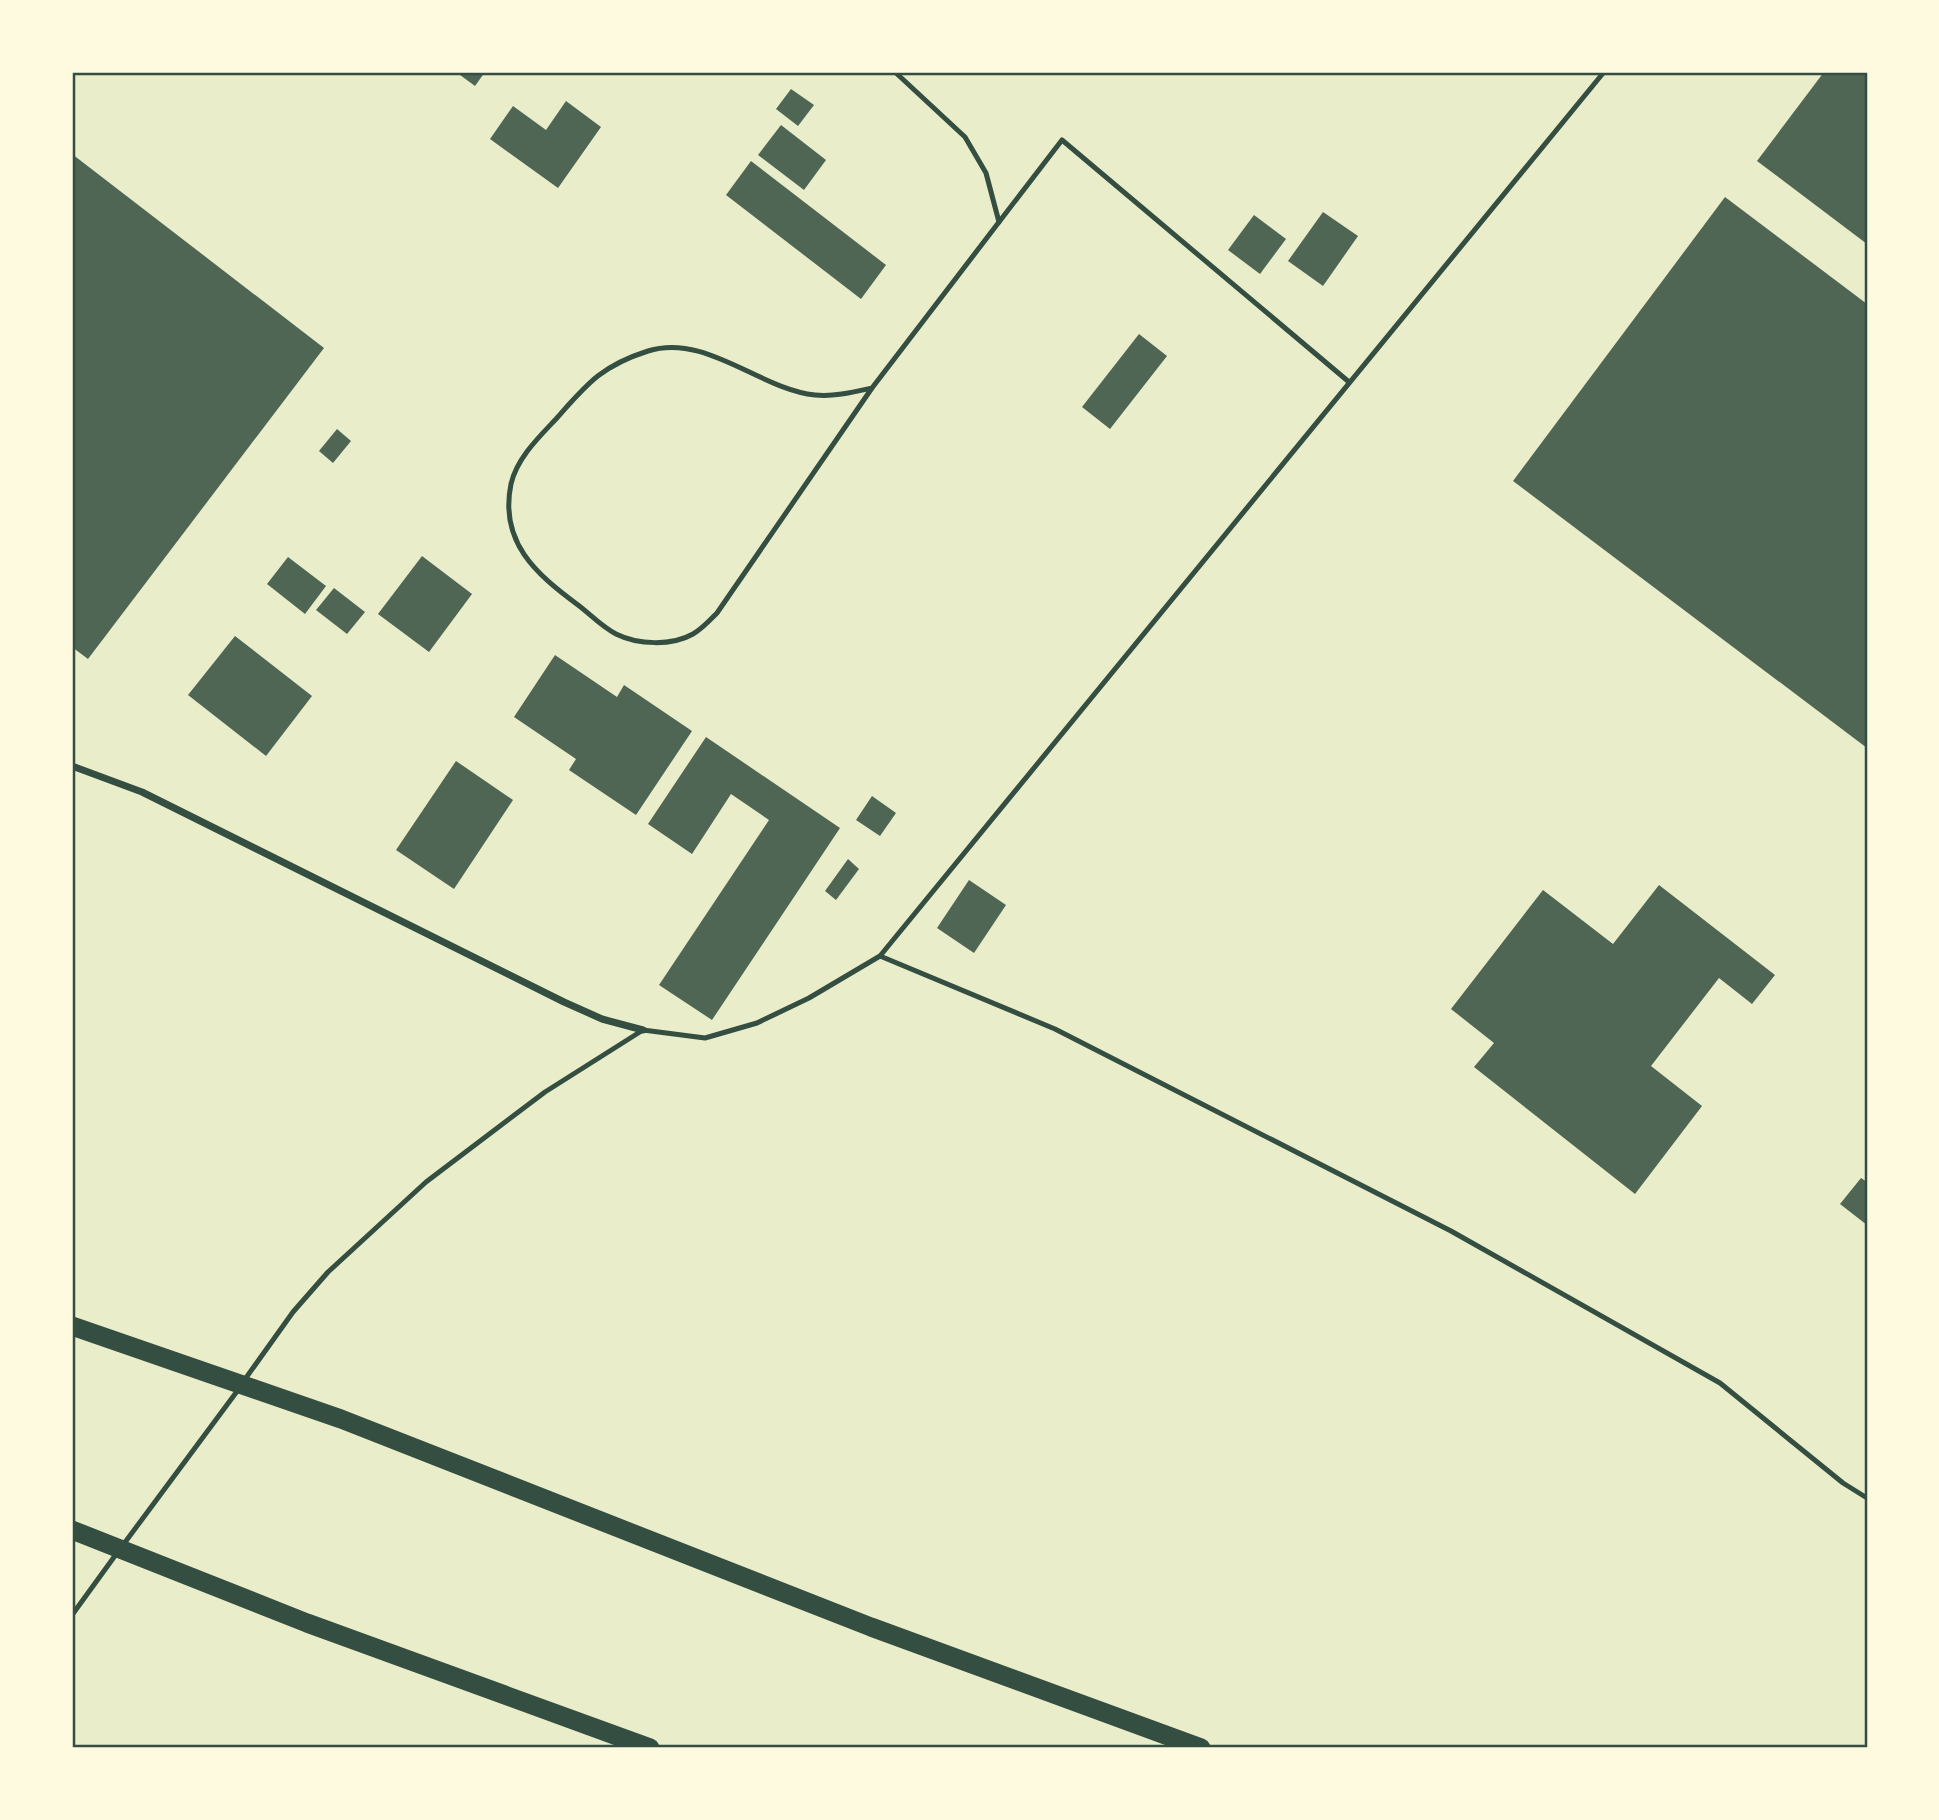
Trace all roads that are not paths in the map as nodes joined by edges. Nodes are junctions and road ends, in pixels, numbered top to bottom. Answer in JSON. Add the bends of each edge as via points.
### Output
{"nodes":[{"id":1,"x":895,"y":72,"type":"edge"},
{"id":2,"x":1604,"y":72,"type":"edge"},
{"id":3,"x":999,"y":222,"type":"junction"},
{"id":4,"x":1349,"y":383,"type":"junction"},
{"id":5,"x":872,"y":388,"type":"junction"},
{"id":6,"x":72,"y":766,"type":"edge"},
{"id":7,"x":880,"y":956,"type":"junction"},
{"id":8,"x":643,"y":1030,"type":"junction"},
{"id":9,"x":72,"y":1326,"type":"edge"},
{"id":10,"x":1867,"y":1498,"type":"edge"},
{"id":11,"x":74,"y":1531,"type":"edge"},
{"id":12,"x":72,"y":1615,"type":"edge"},
{"id":13,"x":650,"y":1748,"type":"edge"},
{"id":14,"x":1201,"y":1748,"type":"edge"}],
"edges":[{"from":1,"to":3,"type":"lane","via":[[965,137],[986,173]]},
{"from":2,"to":4,"type":"lane"},
{"from":3,"to":4,"type":"lane","via":[[1062,140]]},
{"from":3,"to":5,"type":"lane"},
{"from":4,"to":7,"type":"lane"},
{"from":5,"to":5,"type":"lane","via":[[717,613],[692,635],[644,642],[616,634],[531,567],[518,546],[509,502],[522,459],[593,377],[626,359],[671,348],[702,353],[774,384],[816,395]]},
{"from":6,"to":8,"type":"street","via":[[142,792],[564,1002]]},
{"from":7,"to":8,"type":"lane","via":[[757,1023],[705,1038]]},
{"from":7,"to":10,"type":"lane","via":[[1055,1029],[1451,1231],[1720,1382]]},
{"from":8,"to":12,"type":"lane","via":[[545,1092],[437,1174],[328,1272],[293,1312]]},
{"from":9,"to":14,"type":"highway","via":[[341,1419],[871,1627]]},
{"from":11,"to":13,"type":"highway"}]}
